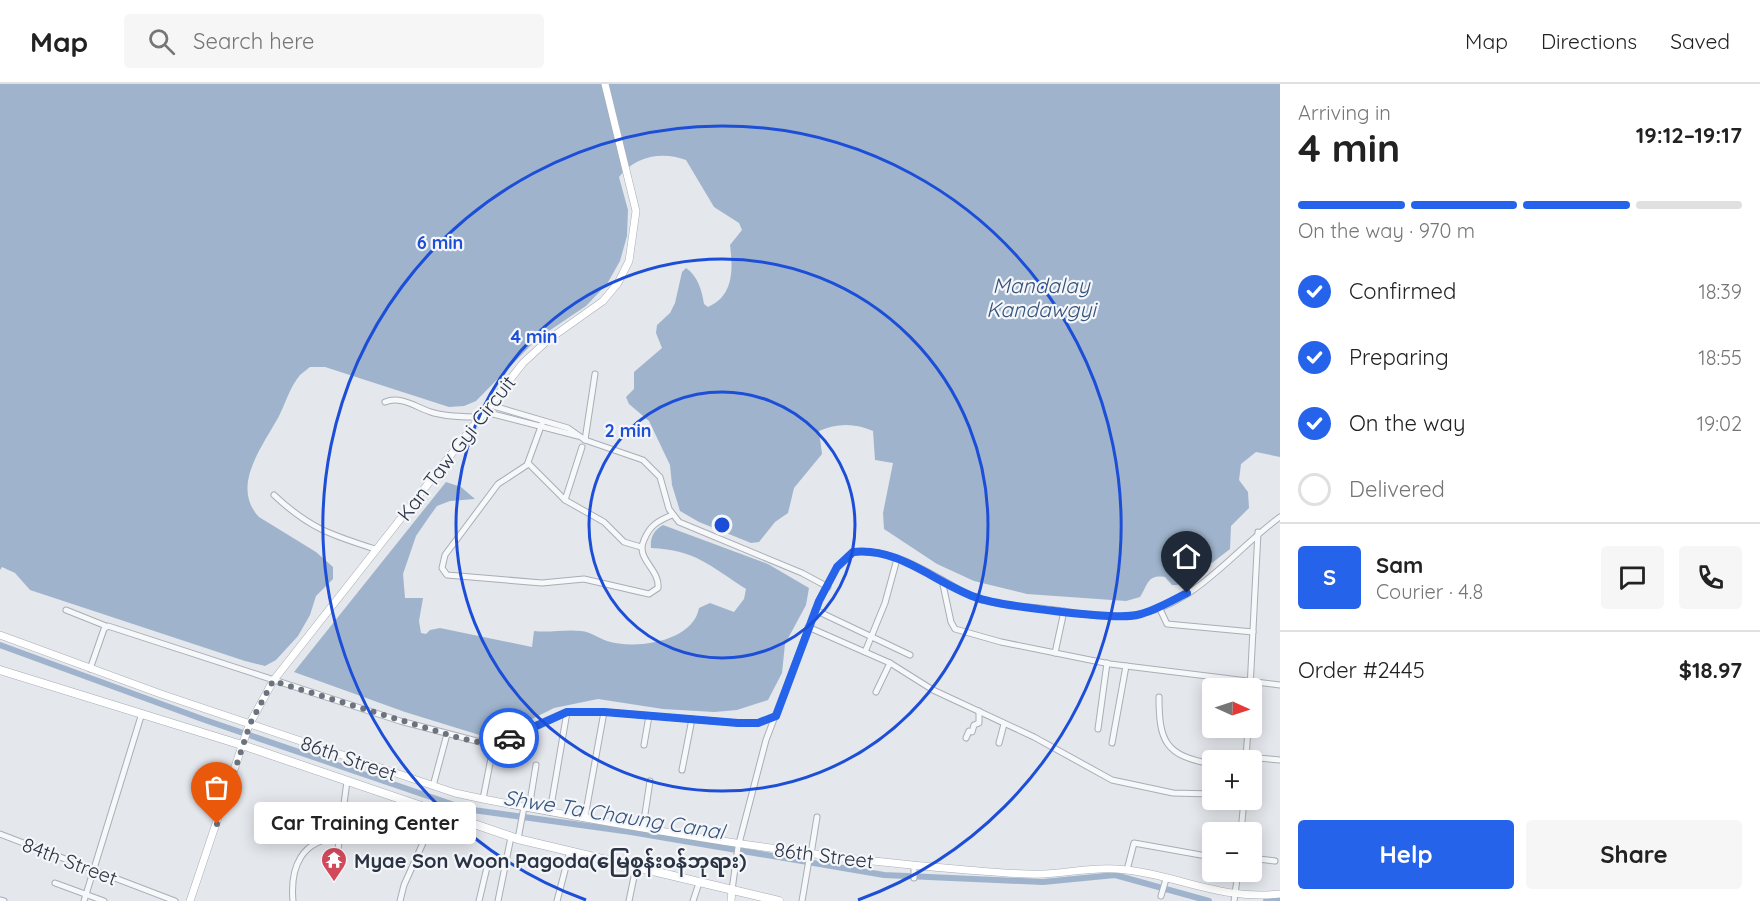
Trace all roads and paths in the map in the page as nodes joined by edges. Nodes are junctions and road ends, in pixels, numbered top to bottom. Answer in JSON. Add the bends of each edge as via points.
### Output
{"nodes":[{"id":1,"x":605,"y":84,"type":"edge"},
{"id":2,"x":595,"y":374,"type":"dead end"},
{"id":3,"x":385,"y":402,"type":"dead end"},
{"id":4,"x":486,"y":411,"type":"junction"},
{"id":5,"x":543,"y":421,"type":"junction"},
{"id":6,"x":540,"y":427,"type":"junction"},
{"id":7,"x":578,"y":436,"type":"junction"},
{"id":8,"x":583,"y":444,"type":"junction"},
{"id":9,"x":528,"y":463,"type":"junction"},
{"id":10,"x":274,"y":495,"type":"dead end"},
{"id":11,"x":565,"y":500,"type":"junction"},
{"id":12,"x":672,"y":515,"type":"junction"},
{"id":13,"x":1280,"y":517,"type":"edge"},
{"id":14,"x":1258,"y":532,"type":"junction"},
{"id":15,"x":641,"y":547,"type":"junction"},
{"id":16,"x":375,"y":549,"type":"junction"},
{"id":17,"x":897,"y":559,"type":"junction"},
{"id":18,"x":942,"y":580,"type":"junction"},
{"id":19,"x":828,"y":587,"type":"junction"},
{"id":20,"x":1159,"y":607,"type":"junction"},
{"id":21,"x":66,"y":610,"type":"dead end"},
{"id":22,"x":815,"y":610,"type":"junction"},
{"id":23,"x":1064,"y":611,"type":"junction"},
{"id":24,"x":106,"y":626,"type":"junction"},
{"id":25,"x":808,"y":627,"type":"junction"},
{"id":26,"x":1253,"y":632,"type":"junction"},
{"id":27,"x":0,"y":635,"type":"edge"},
{"id":28,"x":873,"y":637,"type":"junction"},
{"id":29,"x":865,"y":652,"type":"junction"},
{"id":30,"x":1055,"y":653,"type":"junction"},
{"id":31,"x":910,"y":655,"type":"dead end"},
{"id":32,"x":890,"y":663,"type":"junction"},
{"id":33,"x":1107,"y":663,"type":"junction"},
{"id":34,"x":1126,"y":666,"type":"junction"},
{"id":35,"x":90,"y":669,"type":"junction"},
{"id":36,"x":0,"y":670,"type":"edge"},
{"id":37,"x":1204,"y":678,"type":"edge"},
{"id":38,"x":1250,"y":678,"type":"edge"},
{"id":39,"x":273,"y":681,"type":"junction"},
{"id":40,"x":1262,"y":685,"type":"edge"},
{"id":41,"x":1280,"y":685,"type":"edge"},
{"id":42,"x":876,"y":692,"type":"dead end"},
{"id":43,"x":1159,"y":697,"type":"dead end"},
{"id":44,"x":979,"y":711,"type":"junction"},
{"id":45,"x":142,"y":712,"type":"junction"},
{"id":46,"x":567,"y":712,"type":"junction"},
{"id":47,"x":604,"y":712,"type":"junction"},
{"id":48,"x":649,"y":716,"type":"junction"},
{"id":49,"x":776,"y":716,"type":"junction"},
{"id":50,"x":692,"y":719,"type":"junction"},
{"id":51,"x":1004,"y":724,"type":"junction"},
{"id":52,"x":250,"y":725,"type":"junction"},
{"id":53,"x":1098,"y":729,"type":"dead end"},
{"id":54,"x":447,"y":734,"type":"junction"},
{"id":55,"x":966,"y":738,"type":"dead end"},
{"id":56,"x":494,"y":743,"type":"junction"},
{"id":57,"x":999,"y":743,"type":"dead end"},
{"id":58,"x":1112,"y":743,"type":"dead end"},
{"id":59,"x":242,"y":744,"type":"junction"},
{"id":60,"x":644,"y":745,"type":"dead end"},
{"id":61,"x":1262,"y":759,"type":"edge"},
{"id":62,"x":1280,"y":760,"type":"edge"},
{"id":63,"x":1202,"y":762,"type":"edge"},
{"id":64,"x":536,"y":765,"type":"dead end"},
{"id":65,"x":682,"y":770,"type":"dead end"},
{"id":66,"x":347,"y":781,"type":"junction"},
{"id":67,"x":650,"y":781,"type":"dead end"},
{"id":68,"x":433,"y":786,"type":"junction"},
{"id":69,"x":1202,"y":794,"type":"edge"},
{"id":70,"x":483,"y":799,"type":"junction"},
{"id":71,"x":524,"y":811,"type":"junction"},
{"id":72,"x":437,"y":812,"type":"junction"},
{"id":73,"x":550,"y":812,"type":"junction"},
{"id":74,"x":585,"y":817,"type":"junction"},
{"id":75,"x":817,"y":817,"type":"dead end"},
{"id":76,"x":643,"y":827,"type":"junction"},
{"id":77,"x":0,"y":834,"type":"edge"},
{"id":78,"x":339,"y":838,"type":"junction"},
{"id":79,"x":515,"y":838,"type":"junction"},
{"id":80,"x":738,"y":846,"type":"junction"},
{"id":81,"x":570,"y":851,"type":"junction"},
{"id":82,"x":810,"y":855,"type":"junction"},
{"id":83,"x":1202,"y":855,"type":"edge"},
{"id":84,"x":1262,"y":859,"type":"edge"},
{"id":85,"x":1275,"y":861,"type":"dead end"},
{"id":86,"x":488,"y":862,"type":"dead end"},
{"id":87,"x":636,"y":867,"type":"junction"},
{"id":88,"x":1127,"y":870,"type":"junction"},
{"id":89,"x":95,"y":871,"type":"junction"},
{"id":90,"x":334,"y":872,"type":"dead end"},
{"id":91,"x":1237,"y":882,"type":"edge"},
{"id":92,"x":55,"y":883,"type":"dead end"},
{"id":93,"x":699,"y":883,"type":"junction"},
{"id":94,"x":732,"y":890,"type":"junction"},
{"id":95,"x":86,"y":894,"type":"junction"},
{"id":96,"x":1280,"y":894,"type":"edge"},
{"id":97,"x":1235,"y":899,"type":"edge"},
{"id":98,"x":773,"y":900,"type":"edge"},
{"id":99,"x":84,"y":901,"type":"edge"},
{"id":100,"x":104,"y":901,"type":"edge"},
{"id":101,"x":175,"y":901,"type":"edge"},
{"id":102,"x":190,"y":901,"type":"edge"},
{"id":103,"x":293,"y":901,"type":"edge"},
{"id":104,"x":400,"y":901,"type":"edge"},
{"id":105,"x":479,"y":901,"type":"edge"},
{"id":106,"x":498,"y":901,"type":"edge"},
{"id":107,"x":557,"y":901,"type":"edge"},
{"id":108,"x":629,"y":901,"type":"edge"},
{"id":109,"x":693,"y":901,"type":"edge"},
{"id":110,"x":731,"y":901,"type":"edge"},
{"id":111,"x":802,"y":901,"type":"edge"}],
"edges":[{"from":1,"to":4,"type":"main road","name":"Kan Taw Gyi Circuit","via":[[636,211],[629,261],[603,301],[538,348]]},
{"from":2,"to":8,"type":"street"},
{"from":3,"to":4,"type":"street","via":[[404,401],[458,417]]},
{"from":4,"to":5,"type":"street"},
{"from":4,"to":6,"type":"street"},
{"from":4,"to":16,"type":"main road","name":"Kan Taw Gyi Circuit"},
{"from":5,"to":6,"type":"street"},
{"from":5,"to":7,"type":"street","via":[[568,428]]},
{"from":6,"to":7,"type":"street"},
{"from":6,"to":9,"type":"street"},
{"from":7,"to":8,"type":"street"},
{"from":8,"to":11,"type":"street"},
{"from":8,"to":12,"type":"street","via":[[637,457],[654,469],[663,482]]},
{"from":9,"to":11,"type":"street"},
{"from":9,"to":15,"type":"street","via":[[498,484],[445,555],[442,568],[447,575],[542,583],[584,579],[649,594],[658,588],[658,582]]},
{"from":10,"to":16,"type":"street","via":[[297,517],[324,533]]},
{"from":11,"to":15,"type":"street","via":[[604,522],[624,542]]},
{"from":12,"to":15,"type":"street","via":[[652,525]]},
{"from":12,"to":19,"type":"street","via":[[684,525]]},
{"from":13,"to":14,"type":"street"},
{"from":14,"to":20,"type":"street","via":[[1210,578]]},
{"from":14,"to":26,"type":"street"},
{"from":16,"to":39,"type":"main road","name":"Kan Taw Gyi Circuit"},
{"from":17,"to":18,"type":"street"},
{"from":17,"to":19,"type":"street","via":[[874,552],[853,552],[837,567]]},
{"from":17,"to":28,"type":"street"},
{"from":18,"to":23,"type":"street","via":[[976,598]]},
{"from":18,"to":30,"type":"street","via":[[955,629]]},
{"from":19,"to":22,"type":"street"},
{"from":20,"to":23,"type":"street","via":[[1118,616]]},
{"from":20,"to":26,"type":"street","via":[[1167,624]]},
{"from":21,"to":24,"type":"street"},
{"from":22,"to":25,"type":"street"},
{"from":22,"to":28,"type":"street"},
{"from":23,"to":30,"type":"street"},
{"from":24,"to":35,"type":"street"},
{"from":24,"to":39,"type":"street"},
{"from":25,"to":29,"type":"street"},
{"from":25,"to":49,"type":"street"},
{"from":26,"to":38,"type":"street"},
{"from":27,"to":35,"type":"main road","name":"86th Street"},
{"from":28,"to":29,"type":"street"},
{"from":28,"to":31,"type":"street"},
{"from":29,"to":32,"type":"street"},
{"from":30,"to":33,"type":"street"},
{"from":32,"to":42,"type":"street"},
{"from":32,"to":44,"type":"street","via":[[926,686]]},
{"from":33,"to":34,"type":"street"},
{"from":33,"to":53,"type":"street"},
{"from":34,"to":37,"type":"street"},
{"from":34,"to":58,"type":"street"},
{"from":35,"to":52,"type":"main road","name":"86th Street"},
{"from":36,"to":45,"type":"main road"},
{"from":39,"to":52,"type":"main road","name":"Kan Taw Gyi Circuit"},
{"from":39,"to":54,"type":"street"},
{"from":40,"to":41,"type":"street"},
{"from":43,"to":63,"type":"street","via":[[1159,726],[1168,745],[1188,760]]},
{"from":44,"to":51,"type":"street"},
{"from":44,"to":55,"type":"street","via":[[979,723]]},
{"from":45,"to":59,"type":"main road"},
{"from":45,"to":89,"type":"street"},
{"from":46,"to":47,"type":"street"},
{"from":46,"to":56,"type":"street"},
{"from":46,"to":73,"type":"street"},
{"from":47,"to":48,"type":"street"},
{"from":47,"to":74,"type":"street"},
{"from":48,"to":50,"type":"street"},
{"from":48,"to":60,"type":"street"},
{"from":49,"to":50,"type":"street","via":[[758,723]]},
{"from":49,"to":80,"type":"street","via":[[758,764]]},
{"from":50,"to":65,"type":"street"},
{"from":51,"to":57,"type":"street"},
{"from":51,"to":69,"type":"street","via":[[1112,780],[1173,793]]},
{"from":52,"to":59,"type":"main road","name":"Kan Taw Gyi Circuit"},
{"from":52,"to":68,"type":"main road","name":"86th Street"},
{"from":54,"to":56,"type":"street"},
{"from":54,"to":68,"type":"street"},
{"from":56,"to":70,"type":"street"},
{"from":59,"to":66,"type":"main road"},
{"from":59,"to":102,"type":"main road","name":"Kan Taw Gyi Circuit"},
{"from":61,"to":62,"type":"street"},
{"from":64,"to":71,"type":"street"},
{"from":66,"to":72,"type":"main road"},
{"from":66,"to":78,"type":"street"},
{"from":67,"to":76,"type":"street"},
{"from":68,"to":70,"type":"main road","name":"86th Street"},
{"from":70,"to":71,"type":"main road","name":"86th Street"},
{"from":71,"to":73,"type":"main road","name":"86th Street"},
{"from":71,"to":79,"type":"street"},
{"from":72,"to":79,"type":"main road"},
{"from":72,"to":104,"type":"street"},
{"from":73,"to":74,"type":"main road","name":"86th Street"},
{"from":74,"to":76,"type":"main road","name":"86th Street"},
{"from":75,"to":82,"type":"street"},
{"from":76,"to":80,"type":"main road","name":"86th Street","via":[[656,834]]},
{"from":77,"to":89,"type":"street","name":"84th Street"},
{"from":78,"to":90,"type":"street"},
{"from":78,"to":103,"type":"street","via":[[319,842],[300,858],[294,868]]},
{"from":79,"to":81,"type":"main road"},
{"from":79,"to":106,"type":"street"},
{"from":80,"to":82,"type":"main road","name":"86th Street"},
{"from":80,"to":94,"type":"street"},
{"from":81,"to":87,"type":"main road"},
{"from":81,"to":107,"type":"street"},
{"from":82,"to":88,"type":"main road","name":"86th Street","via":[[914,872],[1043,874]]},
{"from":82,"to":111,"type":"street"},
{"from":83,"to":88,"type":"street","via":[[1134,843]]},
{"from":84,"to":85,"type":"street"},
{"from":86,"to":105,"type":"street"},
{"from":87,"to":93,"type":"main road"},
{"from":87,"to":108,"type":"street"},
{"from":88,"to":97,"type":"main road","name":"86th Street","via":[[1164,887]]},
{"from":89,"to":95,"type":"street"},
{"from":89,"to":101,"type":"street","name":"84th Street"},
{"from":91,"to":97,"type":"street"},
{"from":92,"to":95,"type":"street"},
{"from":93,"to":94,"type":"main road"},
{"from":93,"to":109,"type":"street"},
{"from":94,"to":98,"type":"main road"},
{"from":94,"to":110,"type":"main road"},
{"from":95,"to":99,"type":"street"},
{"from":95,"to":100,"type":"street"},
{"from":96,"to":97,"type":"main road","name":"86th Street"}]}
